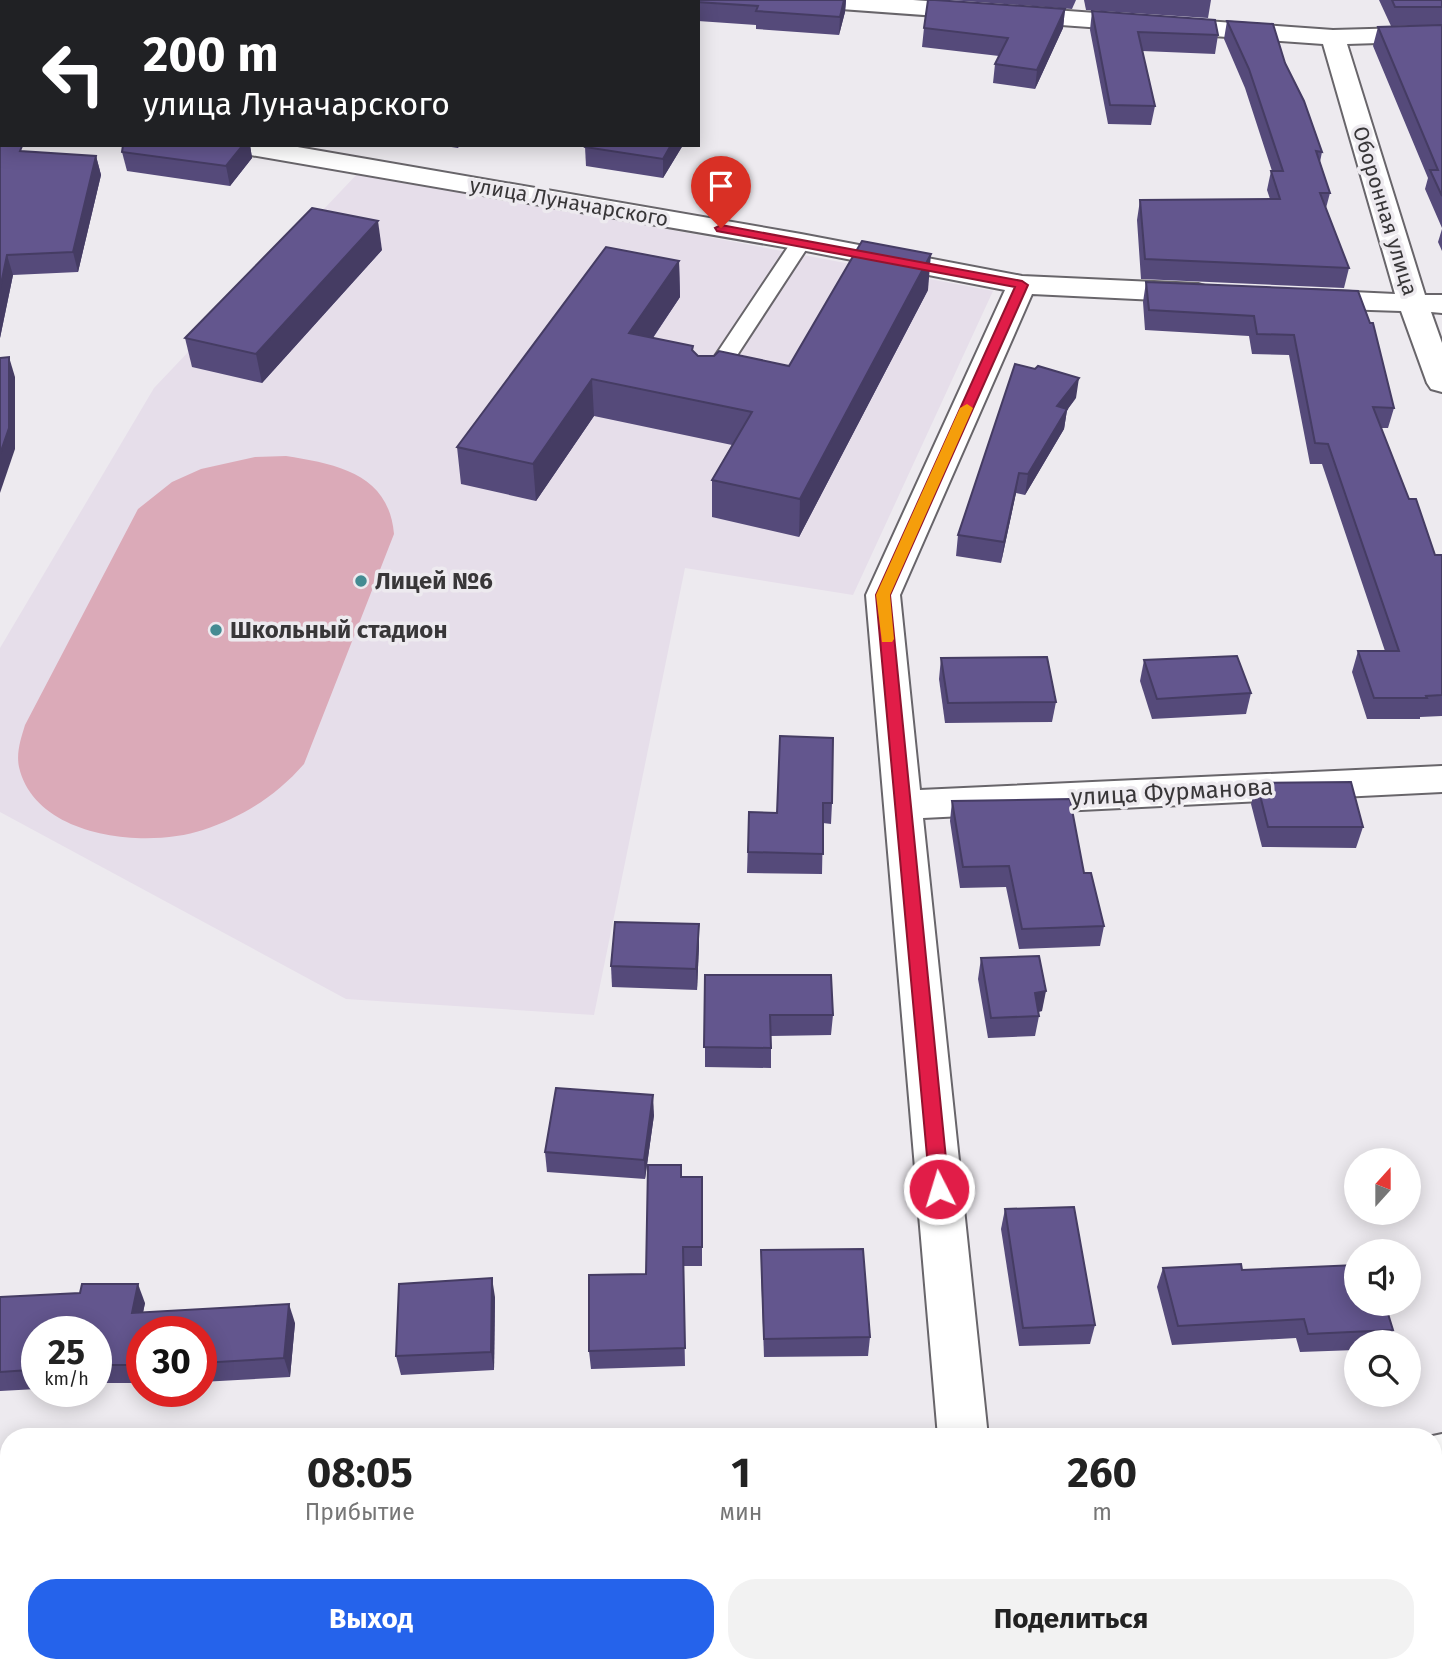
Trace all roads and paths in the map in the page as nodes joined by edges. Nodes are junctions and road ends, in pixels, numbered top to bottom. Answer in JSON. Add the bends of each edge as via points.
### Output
{"nodes":[{"id":1,"x":813,"y":0,"type":"edge"},
{"id":2,"x":1442,"y":34,"type":"edge"},
{"id":3,"x":1333,"y":37,"type":"junction"},
{"id":4,"x":251,"y":147,"type":"edge"},
{"id":5,"x":801,"y":242,"type":"junction"},
{"id":6,"x":1022,"y":285,"type":"junction"},
{"id":7,"x":1217,"y":294,"type":"edge"},
{"id":8,"x":1287,"y":298,"type":"edge"},
{"id":9,"x":1413,"y":304,"type":"junction"},
{"id":10,"x":1442,"y":304,"type":"edge"},
{"id":11,"x":1442,"y":383,"type":"edge"},
{"id":12,"x":706,"y":386,"type":"edge"},
{"id":13,"x":1442,"y":779,"type":"edge"},
{"id":14,"x":903,"y":805,"type":"junction"},
{"id":15,"x":962,"y":1428,"type":"edge"}],
"edges":[{"from":1,"to":3,"type":"street"},
{"from":2,"to":3,"type":"street"},
{"from":3,"to":9,"type":"street","name":"Оборонная улица"},
{"from":4,"to":5,"type":"street","name":"улица Луначарского"},
{"from":5,"to":6,"type":"street","name":"улица Луначарского"},
{"from":5,"to":12,"type":"lane"},
{"from":6,"to":7,"type":"street","name":"улица Луначарского"},
{"from":6,"to":14,"type":"street","via":[[883,595]]},
{"from":8,"to":9,"type":"street"},
{"from":9,"to":10,"type":"street"},
{"from":9,"to":11,"type":"street","name":"Оборонная улица"},
{"from":13,"to":14,"type":"street","name":"улица Фурманова"},
{"from":14,"to":15,"type":"street"}]}
